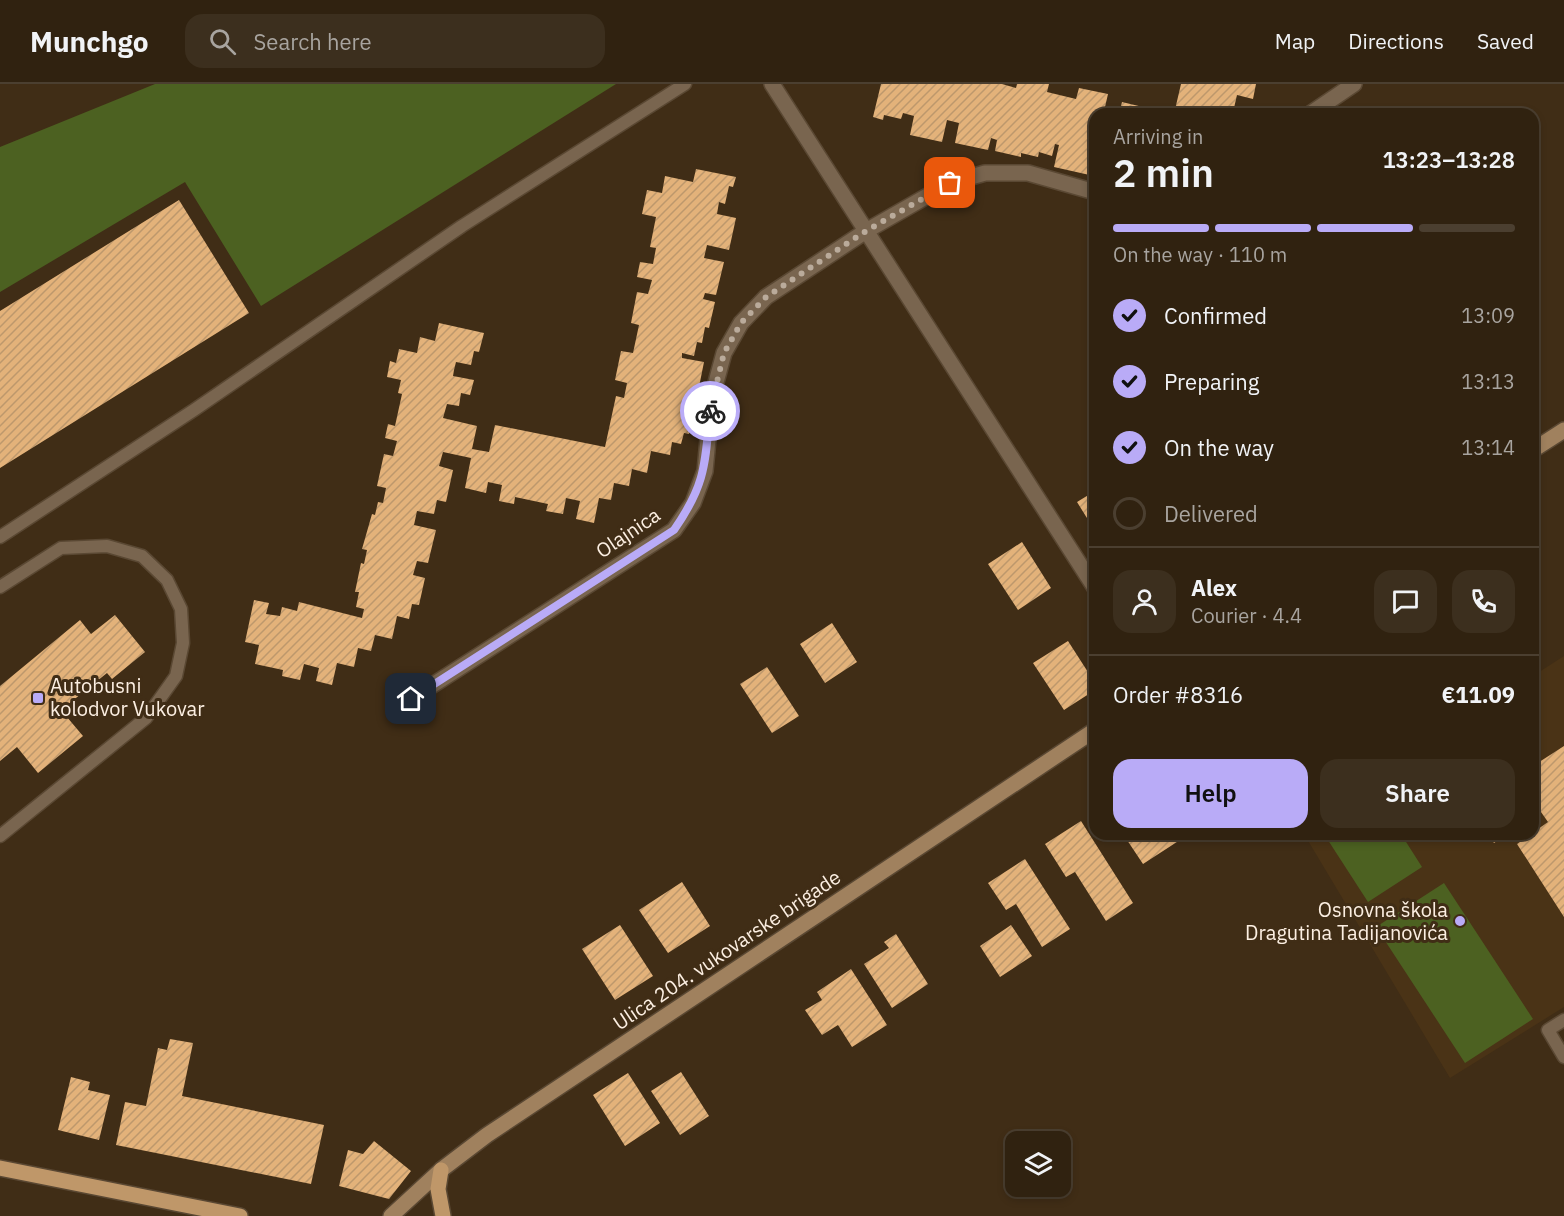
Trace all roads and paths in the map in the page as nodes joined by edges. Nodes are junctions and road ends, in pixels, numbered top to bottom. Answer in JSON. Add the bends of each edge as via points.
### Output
{"nodes":[{"id":1,"x":685,"y":84,"type":"edge"},
{"id":2,"x":772,"y":84,"type":"edge"},
{"id":3,"x":1354,"y":84,"type":"edge"},
{"id":4,"x":1319,"y":108,"type":"edge"},
{"id":5,"x":1089,"y":190,"type":"edge"},
{"id":6,"x":866,"y":231,"type":"junction"},
{"id":7,"x":1564,"y":430,"type":"edge"},
{"id":8,"x":1539,"y":446,"type":"edge"},
{"id":9,"x":0,"y":537,"type":"edge"},
{"id":10,"x":1089,"y":579,"type":"edge"},
{"id":11,"x":0,"y":587,"type":"edge"},
{"id":12,"x":411,"y":699,"type":"dead end"},
{"id":13,"x":1089,"y":734,"type":"edge"},
{"id":14,"x":0,"y":836,"type":"edge"},
{"id":15,"x":1564,"y":1020,"type":"edge"},
{"id":16,"x":1564,"y":1057,"type":"edge"},
{"id":17,"x":0,"y":1168,"type":"edge"},
{"id":18,"x":441,"y":1170,"type":"junction"},
{"id":19,"x":240,"y":1216,"type":"edge"},
{"id":20,"x":391,"y":1216,"type":"edge"},
{"id":21,"x":443,"y":1216,"type":"edge"}],
"edges":[{"from":1,"to":9,"type":"lane","via":[[462,226]]},
{"from":2,"to":6,"type":"street"},
{"from":3,"to":4,"type":"street"},
{"from":5,"to":6,"type":"street","name":"Olajnica","via":[[1028,173],[985,173],[950,183]]},
{"from":6,"to":10,"type":"street"},
{"from":6,"to":12,"type":"street","name":"Olajnica","via":[[766,297],[741,323],[724,353],[712,397],[705,471],[693,503],[674,530]]},
{"from":7,"to":8,"type":"street"},
{"from":11,"to":14,"type":"lane","via":[[60,548],[107,546],[142,556],[167,580],[181,609],[183,643],[176,675],[147,718]]},
{"from":13,"to":18,"type":"street","name":"Ulica 204. vukovarske brigade","via":[[487,1135]]},
{"from":15,"to":16,"type":"lane","via":[[1548,1030]]},
{"from":17,"to":19,"type":"main road"},
{"from":18,"to":20,"type":"street","name":"Ulica 204. vukovarske brigade"},
{"from":18,"to":21,"type":"main road","via":[[438,1188]]}]}
